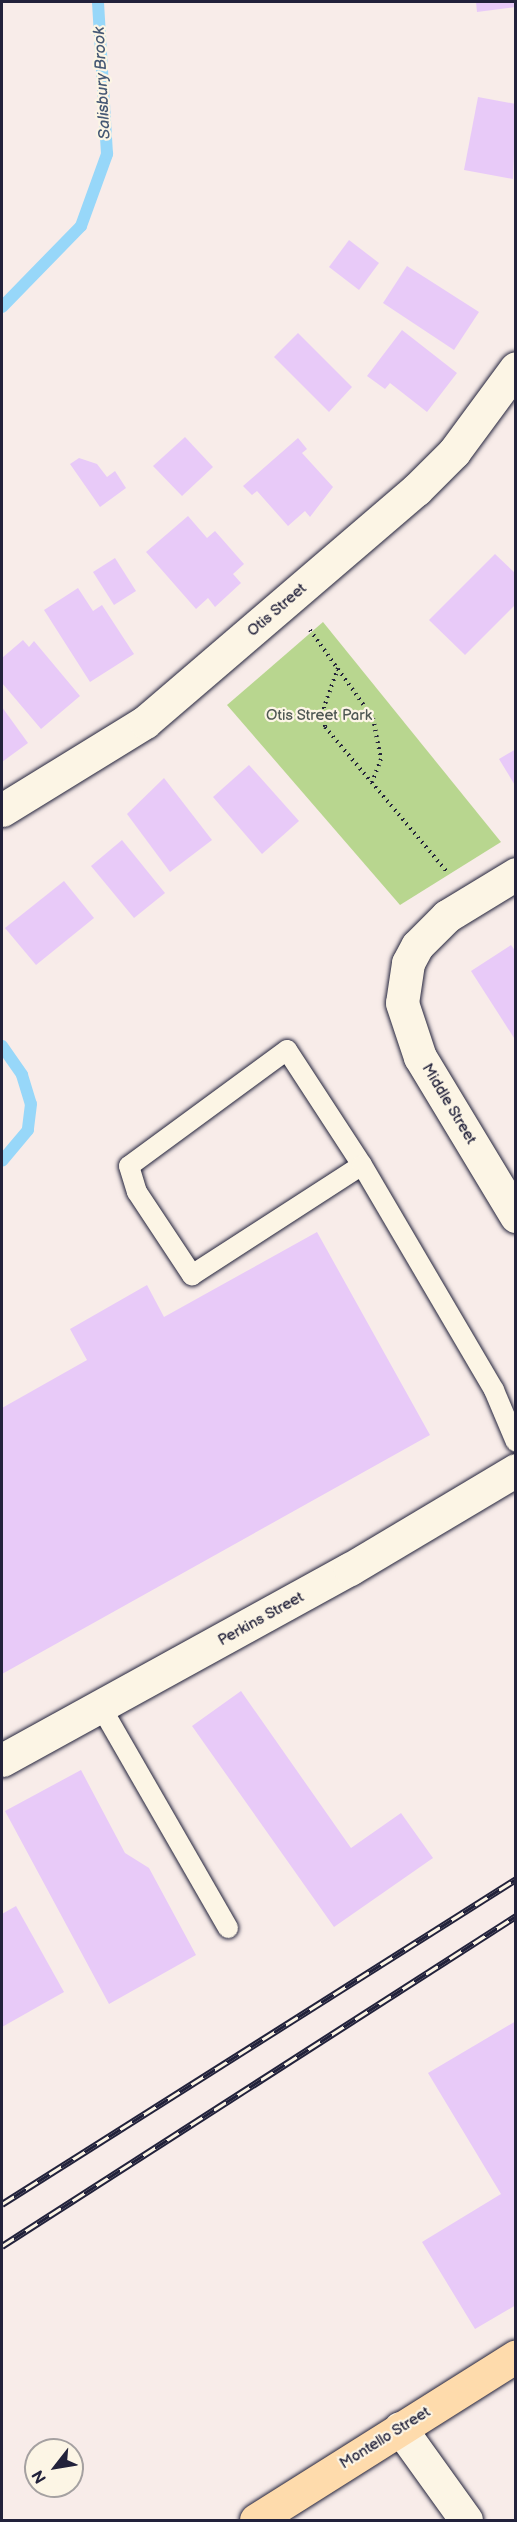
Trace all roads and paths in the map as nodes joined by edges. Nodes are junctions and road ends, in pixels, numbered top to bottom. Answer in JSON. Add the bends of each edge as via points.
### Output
{"nodes":[{"id":1,"x":516,"y":368,"type":"edge"},
{"id":2,"x":288,"y":600,"type":"junction"},
{"id":3,"x":338,"y":668,"type":"junction"},
{"id":4,"x":371,"y":785,"type":"junction"},
{"id":5,"x":2,"y":810,"type":"edge"},
{"id":6,"x":516,"y":874,"type":"edge"},
{"id":7,"x":473,"y":901,"type":"junction"},
{"id":8,"x":362,"y":1166,"type":"junction"},
{"id":9,"x":516,"y":1216,"type":"edge"},
{"id":10,"x":516,"y":1442,"type":"edge"},
{"id":11,"x":516,"y":1470,"type":"edge"},
{"id":12,"x":101,"y":1707,"type":"junction"},
{"id":13,"x":2,"y":1760,"type":"edge"},
{"id":14,"x":228,"y":1928,"type":"dead end"},
{"id":15,"x":516,"y":2356,"type":"edge"},
{"id":16,"x":400,"y":2428,"type":"junction"},
{"id":17,"x":256,"y":2520,"type":"edge"},
{"id":18,"x":466,"y":2520,"type":"edge"}],
"edges":[{"from":1,"to":2,"type":"street","name":"Otis Street","via":[[431,475]]},
{"from":2,"to":3,"type":"path"},
{"from":2,"to":5,"type":"street","name":"Otis Street","via":[[146,722]]},
{"from":3,"to":4,"type":"path","via":[[364,702],[378,738],[381,759]]},
{"from":3,"to":4,"type":"path","via":[[324,706],[325,727]]},
{"from":4,"to":7,"type":"path"},
{"from":6,"to":7,"type":"street"},
{"from":7,"to":9,"type":"street","name":"Middle Street","via":[[417,946],[403,985],[411,1039]]},
{"from":8,"to":8,"type":"lane","via":[[192,1275],[137,1192],[129,1166],[287,1050]]},
{"from":8,"to":10,"type":"lane","via":[[494,1390]]},
{"from":11,"to":12,"type":"street","name":"Perkins Street","via":[[350,1569]]},
{"from":12,"to":13,"type":"street","name":"Perkins Street"},
{"from":12,"to":14,"type":"lane"},
{"from":15,"to":16,"type":"main road","name":"Montello Street"},
{"from":16,"to":17,"type":"main road","name":"Montello Street"},
{"from":16,"to":18,"type":"street"}]}
